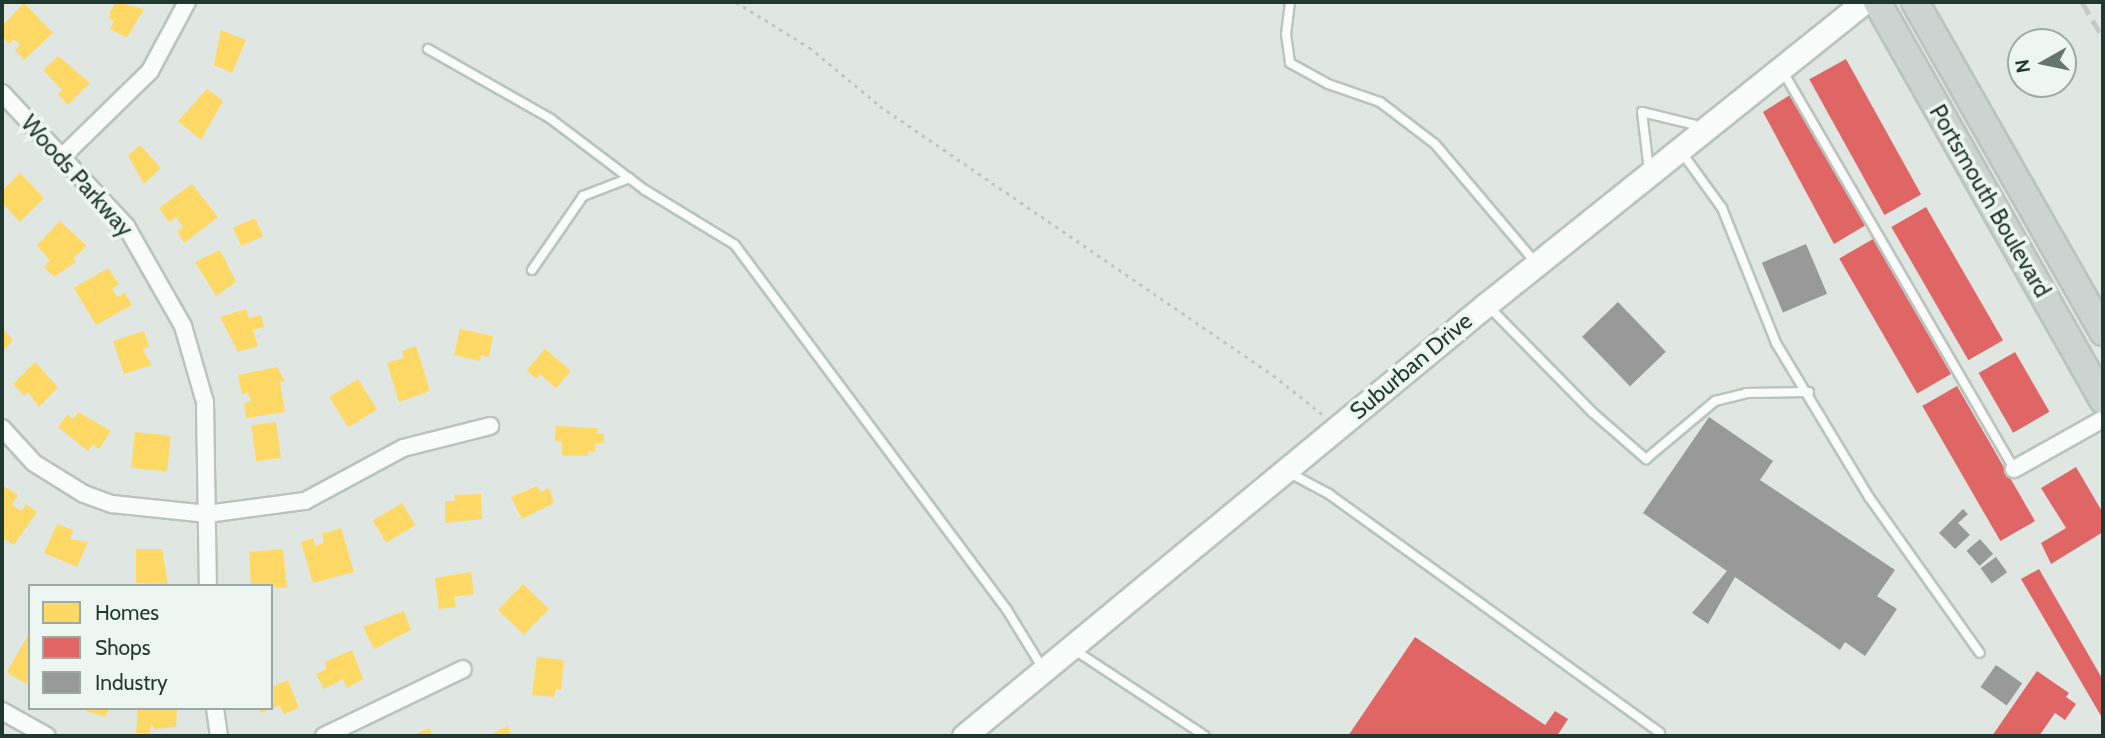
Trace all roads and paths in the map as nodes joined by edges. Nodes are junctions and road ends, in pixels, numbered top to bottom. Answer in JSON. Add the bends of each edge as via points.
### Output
{"nodes":[{"id":1,"x":187,"y":2,"type":"edge"},
{"id":2,"x":736,"y":2,"type":"edge"},
{"id":3,"x":1290,"y":2,"type":"edge"},
{"id":4,"x":1864,"y":2,"type":"edge"},
{"id":5,"x":1877,"y":2,"type":"edge"},
{"id":6,"x":1915,"y":2,"type":"edge"},
{"id":7,"x":428,"y":49,"type":"dead end"},
{"id":8,"x":1780,"y":68,"type":"junction"},
{"id":9,"x":2,"y":93,"type":"edge"},
{"id":10,"x":1706,"y":127,"type":"junction"},
{"id":11,"x":1679,"y":148,"type":"junction"},
{"id":12,"x":63,"y":156,"type":"junction"},
{"id":13,"x":1649,"y":172,"type":"junction"},
{"id":14,"x":630,"y":178,"type":"junction"},
{"id":15,"x":1536,"y":264,"type":"junction"},
{"id":16,"x":533,"y":270,"type":"dead end"},
{"id":17,"x":1486,"y":304,"type":"junction"},
{"id":18,"x":2103,"y":332,"type":"edge"},
{"id":19,"x":1809,"y":393,"type":"junction"},
{"id":20,"x":2103,"y":400,"type":"edge"},
{"id":21,"x":2103,"y":419,"type":"edge"},
{"id":22,"x":489,"y":426,"type":"dead end"},
{"id":23,"x":1338,"y":427,"type":"junction"},
{"id":24,"x":2,"y":428,"type":"edge"},
{"id":25,"x":2014,"y":469,"type":"joint"},
{"id":26,"x":1286,"y":471,"type":"junction"},
{"id":27,"x":207,"y":514,"type":"junction"},
{"id":28,"x":208,"y":584,"type":"edge"},
{"id":29,"x":1070,"y":648,"type":"junction"},
{"id":30,"x":1980,"y":653,"type":"dead end"},
{"id":31,"x":463,"y":669,"type":"dead end"},
{"id":32,"x":1044,"y":670,"type":"junction"},
{"id":33,"x":215,"y":710,"type":"edge"},
{"id":34,"x":2,"y":711,"type":"edge"},
{"id":35,"x":1660,"y":733,"type":"dead end"},
{"id":36,"x":47,"y":736,"type":"edge"},
{"id":37,"x":219,"y":736,"type":"edge"},
{"id":38,"x":324,"y":736,"type":"edge"},
{"id":39,"x":964,"y":736,"type":"edge"},
{"id":40,"x":1205,"y":736,"type":"edge"}],
"edges":[{"from":1,"to":12,"type":"street","via":[[150,71]]},
{"from":2,"to":23,"type":"path","via":[[809,47],[880,106],[1273,375]]},
{"from":3,"to":15,"type":"lane","via":[[1286,34],[1290,63],[1328,84],[1380,102],[1435,144]]},
{"from":4,"to":8,"type":"main road","name":"Suburban Drive"},
{"from":5,"to":20,"type":"main road","name":"Portsmouth Boulevard"},
{"from":6,"to":18,"type":"main road","name":"Portsmouth Boulevard"},
{"from":7,"to":14,"type":"lane","via":[[551,119]]},
{"from":8,"to":10,"type":"main road","name":"Suburban Drive"},
{"from":8,"to":25,"type":"lane"},
{"from":9,"to":12,"type":"street","name":"Woods Parkway"},
{"from":10,"to":11,"type":"main road","name":"Suburban Drive"},
{"from":10,"to":13,"type":"lane","via":[[1642,112]]},
{"from":11,"to":13,"type":"main road","name":"Suburban Drive"},
{"from":11,"to":19,"type":"lane","via":[[1723,208],[1776,343]]},
{"from":12,"to":27,"type":"street","name":"Woods Parkway","via":[[126,226],[183,326],[205,402]]},
{"from":13,"to":15,"type":"main road","name":"Suburban Drive"},
{"from":14,"to":16,"type":"lane","via":[[583,196]]},
{"from":14,"to":32,"type":"lane","via":[[735,244],[1007,610]]},
{"from":15,"to":17,"type":"main road","name":"Suburban Drive"},
{"from":17,"to":19,"type":"lane","via":[[1592,412],[1646,459],[1715,401],[1746,393]]},
{"from":17,"to":23,"type":"main road","name":"Suburban Drive"},
{"from":19,"to":30,"type":"lane","via":[[1869,496]]},
{"from":21,"to":25,"type":"street"},
{"from":22,"to":27,"type":"street","via":[[403,448],[305,501]]},
{"from":23,"to":26,"type":"main road","name":"Suburban Drive"},
{"from":24,"to":27,"type":"street","via":[[34,463],[84,494],[112,504]]},
{"from":26,"to":29,"type":"main road","name":"Suburban Drive"},
{"from":26,"to":35,"type":"lane","via":[[1329,494]]},
{"from":27,"to":28,"type":"street","name":"Woods Parkway"},
{"from":29,"to":32,"type":"main road","name":"Suburban Drive"},
{"from":29,"to":40,"type":"lane"},
{"from":31,"to":38,"type":"street"},
{"from":32,"to":39,"type":"main road","name":"Suburban Drive"},
{"from":33,"to":37,"type":"street"},
{"from":34,"to":36,"type":"street"}]}
